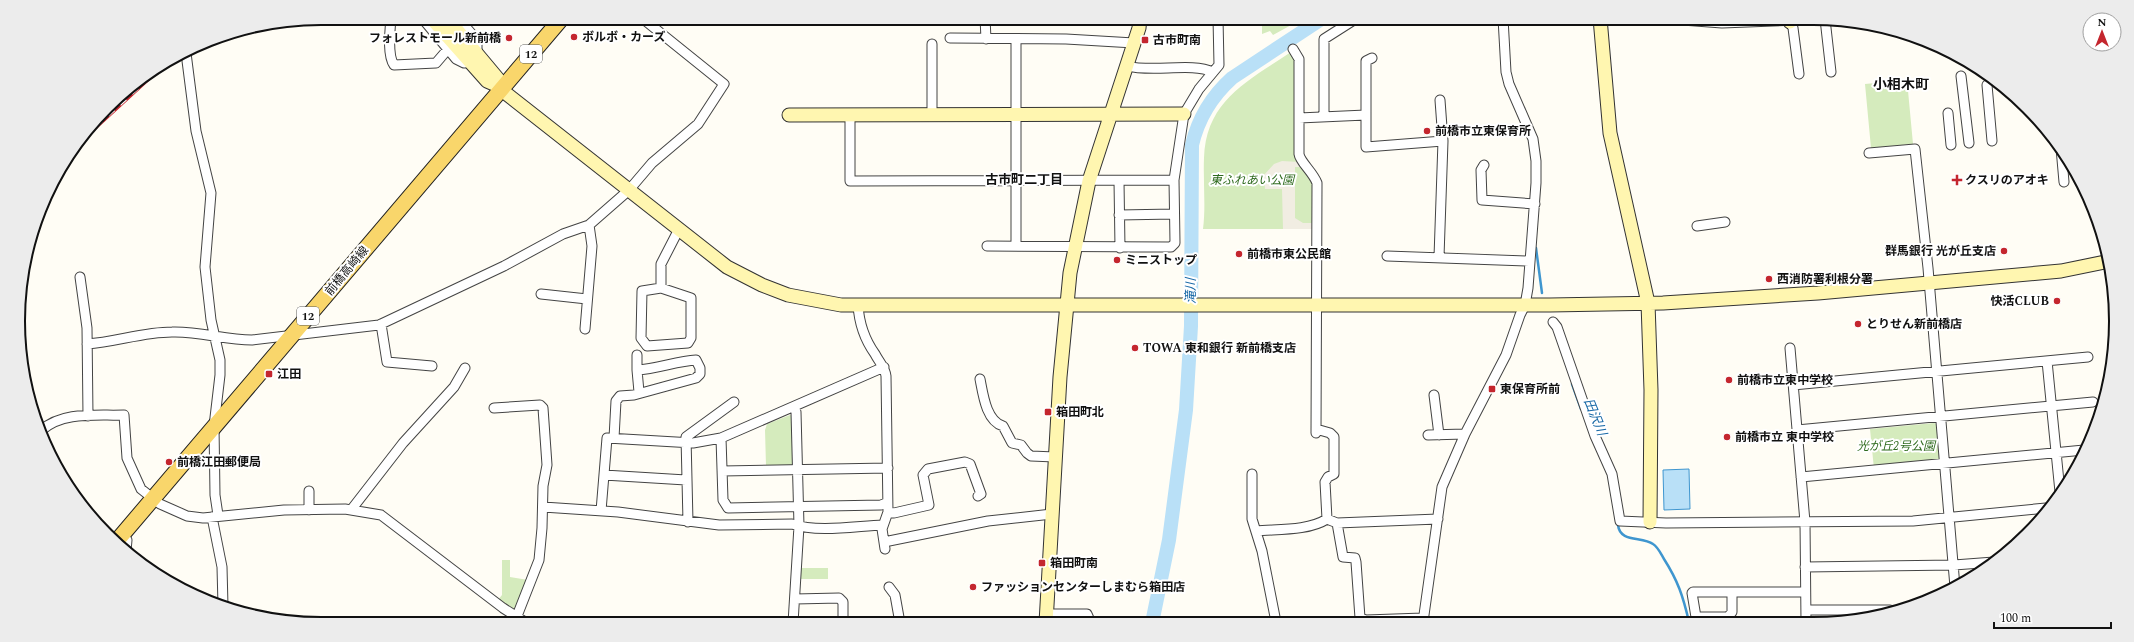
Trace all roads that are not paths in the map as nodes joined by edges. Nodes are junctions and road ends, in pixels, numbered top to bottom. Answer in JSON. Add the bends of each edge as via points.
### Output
{"nodes":[{"id":1,"x":391,"y":25,"type":"edge"},
{"id":2,"x":428,"y":25,"type":"edge"},
{"id":3,"x":439,"y":25,"type":"edge"},
{"id":4,"x":451,"y":25,"type":"edge"},
{"id":5,"x":464,"y":25,"type":"edge"},
{"id":6,"x":556,"y":25,"type":"edge"},
{"id":7,"x":651,"y":25,"type":"edge"},
{"id":8,"x":985,"y":25,"type":"edge"},
{"id":9,"x":1138,"y":25,"type":"edge"},
{"id":10,"x":1218,"y":25,"type":"edge"},
{"id":11,"x":1346,"y":25,"type":"edge"},
{"id":12,"x":1503,"y":25,"type":"edge"},
{"id":13,"x":1601,"y":25,"type":"edge"},
{"id":14,"x":1792,"y":25,"type":"edge"},
{"id":15,"x":1826,"y":26,"type":"edge"},
{"id":16,"x":950,"y":38,"type":"dead end"},
{"id":17,"x":986,"y":39,"type":"junction"},
{"id":18,"x":1016,"y":39,"type":"junction"},
{"id":19,"x":1134,"y":43,"type":"junction"},
{"id":20,"x":932,"y":44,"type":"dead end"},
{"id":21,"x":448,"y":49,"type":"junction"},
{"id":22,"x":1293,"y":49,"type":"dead end"},
{"id":23,"x":470,"y":54,"type":"junction"},
{"id":24,"x":187,"y":58,"type":"edge"},
{"id":25,"x":1372,"y":58,"type":"dead end"},
{"id":26,"x":1127,"y":66,"type":"junction"},
{"id":27,"x":1213,"y":72,"type":"junction"},
{"id":28,"x":1831,"y":72,"type":"dead end"},
{"id":29,"x":1798,"y":74,"type":"dead end"},
{"id":30,"x":1961,"y":76,"type":"dead end"},
{"id":31,"x":1987,"y":85,"type":"dead end"},
{"id":32,"x":501,"y":90,"type":"junction"},
{"id":33,"x":1440,"y":100,"type":"dead end"},
{"id":34,"x":1948,"y":113,"type":"dead end"},
{"id":35,"x":1016,"y":114,"type":"junction"},
{"id":36,"x":1184,"y":114,"type":"junction"},
{"id":37,"x":789,"y":115,"type":"dead end"},
{"id":38,"x":850,"y":115,"type":"junction"},
{"id":39,"x":932,"y":115,"type":"junction"},
{"id":40,"x":1109,"y":115,"type":"junction"},
{"id":41,"x":1366,"y":115,"type":"junction"},
{"id":42,"x":1324,"y":116,"type":"junction"},
{"id":43,"x":1299,"y":118,"type":"junction"},
{"id":44,"x":1443,"y":141,"type":"junction"},
{"id":45,"x":1992,"y":141,"type":"dead end"},
{"id":46,"x":1969,"y":143,"type":"dead end"},
{"id":47,"x":1951,"y":145,"type":"dead end"},
{"id":48,"x":1869,"y":153,"type":"dead end"},
{"id":49,"x":2062,"y":162,"type":"edge"},
{"id":50,"x":1484,"y":165,"type":"dead end"},
{"id":51,"x":1174,"y":180,"type":"junction"},
{"id":52,"x":1016,"y":181,"type":"junction"},
{"id":53,"x":1089,"y":181,"type":"junction"},
{"id":54,"x":1119,"y":181,"type":"junction"},
{"id":55,"x":2064,"y":182,"type":"dead end"},
{"id":56,"x":629,"y":190,"type":"junction"},
{"id":57,"x":1535,"y":204,"type":"junction"},
{"id":58,"x":1174,"y":214,"type":"junction"},
{"id":59,"x":1119,"y":215,"type":"junction"},
{"id":60,"x":1725,"y":222,"type":"dead end"},
{"id":61,"x":589,"y":225,"type":"junction"},
{"id":62,"x":1697,"y":226,"type":"dead end"},
{"id":63,"x":678,"y":229,"type":"junction"},
{"id":64,"x":987,"y":246,"type":"dead end"},
{"id":65,"x":1016,"y":246,"type":"junction"},
{"id":66,"x":1074,"y":248,"type":"junction"},
{"id":67,"x":1120,"y":248,"type":"junction"},
{"id":68,"x":1387,"y":256,"type":"dead end"},
{"id":69,"x":1439,"y":258,"type":"junction"},
{"id":70,"x":1529,"y":261,"type":"junction"},
{"id":71,"x":2103,"y":262,"type":"edge"},
{"id":72,"x":80,"y":277,"type":"dead end"},
{"id":73,"x":1928,"y":282,"type":"junction"},
{"id":74,"x":661,"y":288,"type":"junction"},
{"id":75,"x":541,"y":294,"type":"dead end"},
{"id":76,"x":587,"y":299,"type":"junction"},
{"id":77,"x":1648,"y":303,"type":"junction"},
{"id":78,"x":1066,"y":304,"type":"junction"},
{"id":79,"x":858,"y":305,"type":"junction"},
{"id":80,"x":1316,"y":305,"type":"junction"},
{"id":81,"x":1525,"y":305,"type":"junction"},
{"id":82,"x":1553,"y":322,"type":"dead end"},
{"id":83,"x":381,"y":324,"type":"junction"},
{"id":84,"x":586,"y":329,"type":"dead end"},
{"id":85,"x":214,"y":335,"type":"junction"},
{"id":86,"x":291,"y":336,"type":"junction"},
{"id":87,"x":87,"y":344,"type":"junction"},
{"id":88,"x":1790,"y":348,"type":"dead end"},
{"id":89,"x":637,"y":354,"type":"dead end"},
{"id":90,"x":2088,"y":357,"type":"dead end"},
{"id":91,"x":2047,"y":361,"type":"junction"},
{"id":92,"x":432,"y":366,"type":"dead end"},
{"id":93,"x":884,"y":367,"type":"junction"},
{"id":94,"x":465,"y":368,"type":"dead end"},
{"id":95,"x":637,"y":370,"type":"junction"},
{"id":96,"x":1936,"y":372,"type":"junction"},
{"id":97,"x":980,"y":379,"type":"dead end"},
{"id":98,"x":1793,"y":385,"type":"junction"},
{"id":99,"x":639,"y":392,"type":"junction"},
{"id":100,"x":1434,"y":395,"type":"dead end"},
{"id":101,"x":734,"y":402,"type":"dead end"},
{"id":102,"x":2093,"y":402,"type":"dead end"},
{"id":103,"x":2052,"y":406,"type":"junction"},
{"id":104,"x":794,"y":407,"type":"junction"},
{"id":105,"x":494,"y":408,"type":"dead end"},
{"id":106,"x":88,"y":416,"type":"junction"},
{"id":107,"x":1941,"y":416,"type":"junction"},
{"id":108,"x":214,"y":426,"type":"junction"},
{"id":109,"x":46,"y":428,"type":"edge"},
{"id":110,"x":1797,"y":430,"type":"junction"},
{"id":111,"x":1465,"y":434,"type":"junction"},
{"id":112,"x":1428,"y":435,"type":"dead end"},
{"id":113,"x":1439,"y":435,"type":"junction"},
{"id":114,"x":614,"y":438,"type":"junction"},
{"id":115,"x":721,"y":438,"type":"junction"},
{"id":116,"x":685,"y":442,"type":"junction"},
{"id":117,"x":2079,"y":451,"type":"edge"},
{"id":118,"x":2056,"y":453,"type":"junction"},
{"id":119,"x":1055,"y":457,"type":"junction"},
{"id":120,"x":1944,"y":464,"type":"junction"},
{"id":121,"x":888,"y":468,"type":"junction"},
{"id":122,"x":797,"y":470,"type":"junction"},
{"id":123,"x":722,"y":471,"type":"junction"},
{"id":124,"x":1252,"y":474,"type":"dead end"},
{"id":125,"x":604,"y":475,"type":"junction"},
{"id":126,"x":1801,"y":477,"type":"junction"},
{"id":127,"x":686,"y":480,"type":"junction"},
{"id":128,"x":2059,"y":485,"type":"edge"},
{"id":129,"x":309,"y":492,"type":"dead end"},
{"id":130,"x":978,"y":496,"type":"dead end"},
{"id":131,"x":152,"y":499,"type":"junction"},
{"id":132,"x":798,"y":506,"type":"junction"},
{"id":133,"x":543,"y":507,"type":"junction"},
{"id":134,"x":887,"y":507,"type":"junction"},
{"id":135,"x":2042,"y":508,"type":"edge"},
{"id":136,"x":309,"y":510,"type":"junction"},
{"id":137,"x":351,"y":510,"type":"junction"},
{"id":138,"x":601,"y":511,"type":"junction"},
{"id":139,"x":1052,"y":514,"type":"junction"},
{"id":140,"x":215,"y":516,"type":"junction"},
{"id":141,"x":1949,"y":518,"type":"junction"},
{"id":142,"x":1327,"y":519,"type":"junction"},
{"id":143,"x":1438,"y":519,"type":"junction"},
{"id":144,"x":688,"y":522,"type":"junction"},
{"id":145,"x":1650,"y":522,"type":"junction"},
{"id":146,"x":1805,"y":522,"type":"junction"},
{"id":147,"x":1337,"y":523,"type":"junction"},
{"id":148,"x":883,"y":525,"type":"junction"},
{"id":149,"x":799,"y":526,"type":"junction"},
{"id":150,"x":1256,"y":531,"type":"junction"},
{"id":151,"x":119,"y":538,"type":"edge"},
{"id":152,"x":120,"y":538,"type":"edge"},
{"id":153,"x":127,"y":544,"type":"edge"},
{"id":154,"x":1983,"y":563,"type":"edge"},
{"id":155,"x":1954,"y":566,"type":"junction"},
{"id":156,"x":1805,"y":567,"type":"junction"},
{"id":157,"x":1955,"y":580,"type":"edge"},
{"id":158,"x":889,"y":587,"type":"dead end"},
{"id":159,"x":1732,"y":592,"type":"junction"},
{"id":160,"x":1806,"y":592,"type":"junction"},
{"id":161,"x":795,"y":599,"type":"junction"},
{"id":162,"x":223,"y":600,"type":"edge"},
{"id":163,"x":1806,"y":610,"type":"junction"},
{"id":164,"x":1876,"y":610,"type":"edge"},
{"id":165,"x":517,"y":616,"type":"joint"},
{"id":166,"x":794,"y":617,"type":"edge"},
{"id":167,"x":843,"y":617,"type":"edge"},
{"id":168,"x":899,"y":617,"type":"edge"},
{"id":169,"x":1046,"y":617,"type":"edge"},
{"id":170,"x":1056,"y":617,"type":"edge"},
{"id":171,"x":1088,"y":617,"type":"edge"},
{"id":172,"x":1275,"y":617,"type":"edge"},
{"id":173,"x":1360,"y":617,"type":"edge"},
{"id":174,"x":1423,"y":617,"type":"edge"},
{"id":175,"x":1806,"y":617,"type":"edge"}],
"edges":[{"from":1,"to":21,"type":"street","via":[[394,65],[436,63]]},
{"from":2,"to":21,"type":"street"},
{"from":3,"to":23,"type":"street"},
{"from":4,"to":23,"type":"street"},
{"from":5,"to":23,"type":"street","via":[[477,40]]},
{"from":6,"to":32,"type":"main road","name":"前橋高崎線","number":"12"},
{"from":7,"to":56,"type":"street","via":[[724,84],[698,124],[652,163]]},
{"from":8,"to":17,"type":"street"},
{"from":9,"to":19,"type":"street"},
{"from":10,"to":27,"type":"street","via":[[1219,65]]},
{"from":11,"to":42,"type":"street","via":[[1324,39]]},
{"from":12,"to":57,"type":"street","via":[[1509,84],[1526,121],[1535,150]]},
{"from":13,"to":77,"type":"street","via":[[1610,133]]},
{"from":14,"to":29,"type":"street"},
{"from":15,"to":28,"type":"street"},
{"from":16,"to":17,"type":"street"},
{"from":17,"to":18,"type":"street"},
{"from":18,"to":19,"type":"street"},
{"from":18,"to":35,"type":"street"},
{"from":19,"to":26,"type":"street"},
{"from":20,"to":39,"type":"street"},
{"from":21,"to":23,"type":"street","via":[[459,61]]},
{"from":22,"to":43,"type":"street","via":[[1299,59]]},
{"from":23,"to":32,"type":"street","via":[[487,81]]},
{"from":24,"to":85,"type":"street","via":[[196,131],[211,193],[205,267]]},
{"from":25,"to":41,"type":"street","via":[[1366,61]]},
{"from":26,"to":27,"type":"street","via":[[1141,69],[1203,69]]},
{"from":26,"to":40,"type":"street"},
{"from":27,"to":36,"type":"street"},
{"from":30,"to":46,"type":"street"},
{"from":31,"to":45,"type":"street"},
{"from":32,"to":56,"type":"street"},
{"from":32,"to":86,"type":"main road","name":"前橋高崎線","number":"12"},
{"from":33,"to":44,"type":"street"},
{"from":34,"to":47,"type":"street"},
{"from":35,"to":39,"type":"street"},
{"from":35,"to":40,"type":"street"},
{"from":35,"to":52,"type":"street"},
{"from":36,"to":40,"type":"street"},
{"from":36,"to":51,"type":"street"},
{"from":37,"to":38,"type":"street"},
{"from":38,"to":39,"type":"street"},
{"from":38,"to":52,"type":"street","via":[[850,181]]},
{"from":40,"to":53,"type":"street"},
{"from":41,"to":42,"type":"street"},
{"from":41,"to":44,"type":"street","via":[[1366,147]]},
{"from":42,"to":43,"type":"street"},
{"from":43,"to":80,"type":"street","via":[[1300,159],[1313,172],[1317,183]]},
{"from":44,"to":69,"type":"street"},
{"from":48,"to":73,"type":"street","via":[[1915,149]]},
{"from":49,"to":55,"type":"street"},
{"from":50,"to":57,"type":"street","via":[[1481,170],[1482,200]]},
{"from":51,"to":54,"type":"street"},
{"from":51,"to":58,"type":"street"},
{"from":52,"to":53,"type":"street"},
{"from":52,"to":65,"type":"street"},
{"from":53,"to":54,"type":"street"},
{"from":53,"to":66,"type":"street"},
{"from":54,"to":59,"type":"street"},
{"from":56,"to":61,"type":"street"},
{"from":56,"to":63,"type":"street"},
{"from":57,"to":70,"type":"street"},
{"from":58,"to":59,"type":"street"},
{"from":58,"to":67,"type":"street","via":[[1175,243],[1171,248]]},
{"from":59,"to":67,"type":"street"},
{"from":60,"to":62,"type":"street"},
{"from":61,"to":76,"type":"street","via":[[592,246]]},
{"from":61,"to":83,"type":"street","via":[[563,234],[504,266]]},
{"from":63,"to":74,"type":"street","via":[[661,264]]},
{"from":63,"to":79,"type":"street","via":[[728,267],[762,285],[801,298],[841,305]]},
{"from":64,"to":65,"type":"street"},
{"from":65,"to":66,"type":"street"},
{"from":66,"to":67,"type":"street"},
{"from":66,"to":78,"type":"street"},
{"from":68,"to":69,"type":"street"},
{"from":69,"to":70,"type":"street"},
{"from":70,"to":81,"type":"street"},
{"from":71,"to":73,"type":"street","via":[[2061,271]]},
{"from":72,"to":87,"type":"street"},
{"from":73,"to":77,"type":"street","via":[[1818,293]]},
{"from":73,"to":96,"type":"street"},
{"from":74,"to":74,"type":"street","via":[[691,298],[691,338],[688,343],[647,346],[643,343],[642,291]]},
{"from":75,"to":76,"type":"street"},
{"from":76,"to":84,"type":"street"},
{"from":77,"to":81,"type":"street"},
{"from":77,"to":145,"type":"street","via":[[1651,390]]},
{"from":78,"to":79,"type":"street"},
{"from":78,"to":80,"type":"street"},
{"from":78,"to":119,"type":"street"},
{"from":79,"to":93,"type":"street","via":[[860,324],[871,348]]},
{"from":80,"to":81,"type":"street"},
{"from":80,"to":142,"type":"street","via":[[1316,431],[1330,433],[1334,437],[1334,474],[1325,482]]},
{"from":81,"to":111,"type":"street","via":[[1502,366]]},
{"from":82,"to":145,"type":"street","via":[[1557,326],[1595,436],[1612,474],[1620,521]]},
{"from":83,"to":86,"type":"street"},
{"from":83,"to":92,"type":"street","via":[[385,360]]},
{"from":85,"to":86,"type":"street","via":[[234,340]]},
{"from":85,"to":87,"type":"street","via":[[164,332]]},
{"from":85,"to":108,"type":"street","via":[[220,371]]},
{"from":86,"to":108,"type":"main road","name":"前橋高崎線","number":"12"},
{"from":87,"to":106,"type":"street"},
{"from":88,"to":98,"type":"street"},
{"from":89,"to":95,"type":"street"},
{"from":90,"to":91,"type":"street"},
{"from":91,"to":96,"type":"street"},
{"from":91,"to":103,"type":"street"},
{"from":93,"to":104,"type":"street"},
{"from":93,"to":121,"type":"street"},
{"from":94,"to":137,"type":"street","via":[[454,386],[403,443]]},
{"from":95,"to":99,"type":"street"},
{"from":95,"to":99,"type":"street","via":[[691,360],[696,360],[700,368],[700,374],[696,378]]},
{"from":96,"to":98,"type":"street"},
{"from":96,"to":107,"type":"street"},
{"from":97,"to":119,"type":"street","via":[[985,402],[993,420],[1003,426],[1012,443],[1021,445],[1031,456]]},
{"from":98,"to":110,"type":"street"},
{"from":99,"to":114,"type":"street","via":[[620,396],[616,401]]},
{"from":100,"to":113,"type":"street"},
{"from":101,"to":116,"type":"street","via":[[691,432]]},
{"from":102,"to":103,"type":"street"},
{"from":103,"to":107,"type":"street"},
{"from":103,"to":118,"type":"street"},
{"from":104,"to":115,"type":"street"},
{"from":104,"to":122,"type":"street"},
{"from":105,"to":133,"type":"street","via":[[542,406],[547,459]]},
{"from":106,"to":109,"type":"street","via":[[62,418]]},
{"from":106,"to":131,"type":"street","via":[[124,415],[127,458],[141,489]]},
{"from":107,"to":110,"type":"street"},
{"from":107,"to":120,"type":"street"},
{"from":108,"to":131,"type":"main road","name":"前橋高崎線","number":"12"},
{"from":108,"to":140,"type":"street"},
{"from":110,"to":126,"type":"street"},
{"from":111,"to":113,"type":"street"},
{"from":111,"to":143,"type":"street","via":[[1442,487]]},
{"from":112,"to":113,"type":"street"},
{"from":114,"to":116,"type":"street"},
{"from":114,"to":125,"type":"street","via":[[606,441]]},
{"from":115,"to":116,"type":"street","via":[[704,442]]},
{"from":115,"to":123,"type":"street"},
{"from":116,"to":127,"type":"street"},
{"from":117,"to":118,"type":"street"},
{"from":118,"to":120,"type":"street"},
{"from":118,"to":128,"type":"street"},
{"from":119,"to":139,"type":"street"},
{"from":120,"to":126,"type":"street"},
{"from":120,"to":141,"type":"street"},
{"from":121,"to":122,"type":"street"},
{"from":121,"to":134,"type":"street"},
{"from":122,"to":123,"type":"street"},
{"from":122,"to":132,"type":"street"},
{"from":123,"to":132,"type":"street","via":[[723,500],[728,508]]},
{"from":124,"to":150,"type":"street","via":[[1251,511]]},
{"from":125,"to":127,"type":"street"},
{"from":125,"to":138,"type":"street"},
{"from":126,"to":146,"type":"street"},
{"from":127,"to":144,"type":"street"},
{"from":129,"to":136,"type":"street"},
{"from":130,"to":134,"type":"street","via":[[981,494],[970,464],[965,462],[928,469],[923,475],[929,505],[894,513]]},
{"from":131,"to":140,"type":"street","via":[[187,516]]},
{"from":131,"to":151,"type":"main road","name":"前橋高崎線","number":"12"},
{"from":132,"to":134,"type":"street"},
{"from":132,"to":149,"type":"street"},
{"from":133,"to":138,"type":"street"},
{"from":133,"to":165,"type":"street","via":[[539,560]]},
{"from":134,"to":148,"type":"street"},
{"from":135,"to":141,"type":"street"},
{"from":136,"to":137,"type":"street"},
{"from":136,"to":140,"type":"street"},
{"from":137,"to":165,"type":"street","via":[[381,515],[484,594]]},
{"from":138,"to":144,"type":"street"},
{"from":139,"to":148,"type":"street","via":[[988,521],[885,546]]},
{"from":139,"to":169,"type":"street"},
{"from":140,"to":162,"type":"street","via":[[222,567]]},
{"from":141,"to":146,"type":"street"},
{"from":141,"to":155,"type":"street"},
{"from":142,"to":147,"type":"street"},
{"from":142,"to":150,"type":"street","via":[[1308,526]]},
{"from":143,"to":147,"type":"street"},
{"from":143,"to":174,"type":"street"},
{"from":144,"to":149,"type":"street","via":[[726,526]]},
{"from":145,"to":146,"type":"street"},
{"from":146,"to":156,"type":"street"},
{"from":147,"to":173,"type":"street","via":[[1343,557],[1355,558],[1356,562]]},
{"from":148,"to":149,"type":"street","via":[[825,528]]},
{"from":149,"to":161,"type":"street"},
{"from":150,"to":172,"type":"street"},
{"from":152,"to":153,"type":"street","via":[[127,540]]},
{"from":154,"to":155,"type":"street"},
{"from":155,"to":156,"type":"street"},
{"from":155,"to":157,"type":"street"},
{"from":156,"to":160,"type":"street"},
{"from":158,"to":168,"type":"street","via":[[895,595]]},
{"from":159,"to":159,"type":"street","via":[[1692,593],[1696,617],[1728,617],[1732,612]]},
{"from":159,"to":160,"type":"street"},
{"from":160,"to":163,"type":"street"},
{"from":161,"to":166,"type":"street"},
{"from":161,"to":167,"type":"street","via":[[839,598],[843,602]]},
{"from":163,"to":164,"type":"street"},
{"from":163,"to":175,"type":"street"},
{"from":170,"to":171,"type":"street","via":[[1087,614]]}]}
